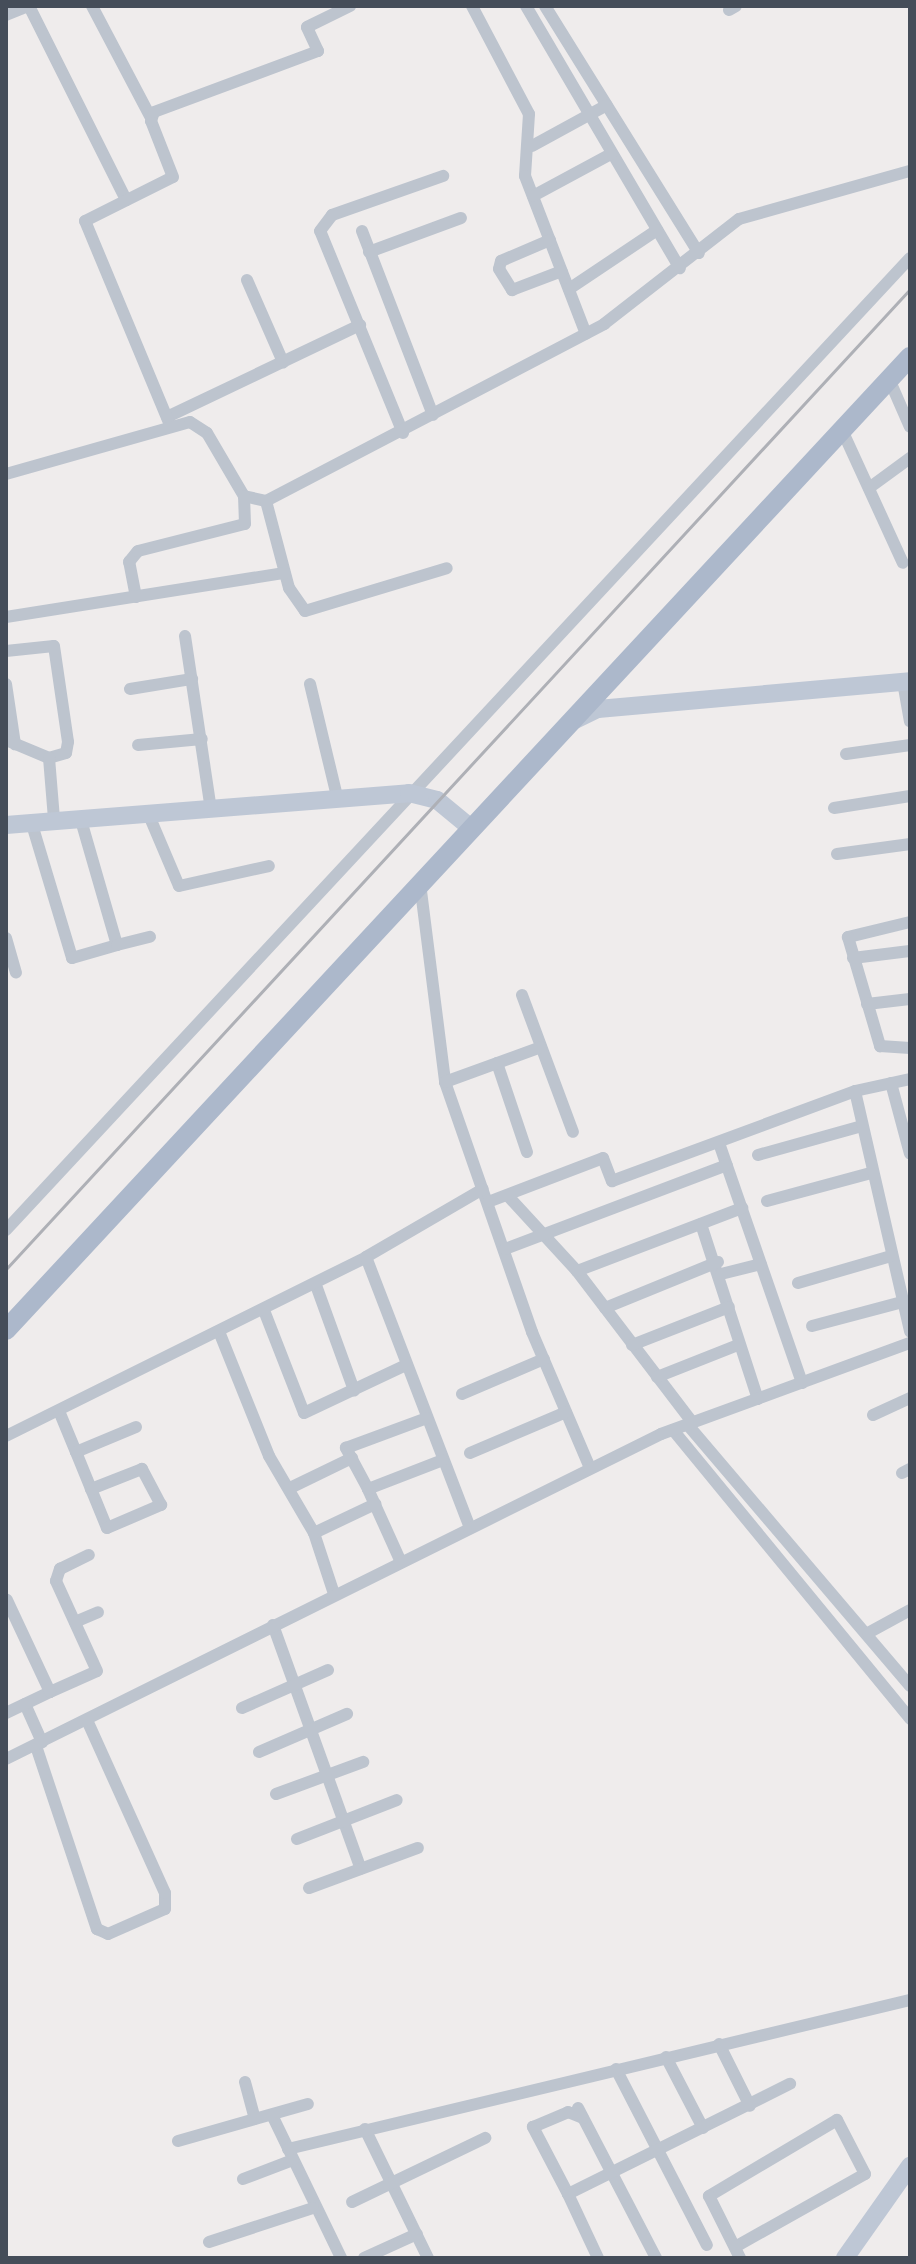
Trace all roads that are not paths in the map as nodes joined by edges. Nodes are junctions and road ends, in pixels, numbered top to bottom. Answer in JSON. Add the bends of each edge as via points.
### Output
{"nodes":[{"id":1,"x":29,"y":6,"type":"edge"},
{"id":2,"x":92,"y":6,"type":"edge"},
{"id":3,"x":350,"y":6,"type":"edge"},
{"id":4,"x":472,"y":6,"type":"edge"},
{"id":5,"x":526,"y":6,"type":"edge"},
{"id":6,"x":545,"y":6,"type":"edge"},
{"id":7,"x":6,"y":15,"type":"edge"},
{"id":8,"x":607,"y":105,"type":"junction"},
{"id":9,"x":150,"y":116,"type":"junction"},
{"id":10,"x":588,"y":116,"type":"junction"},
{"id":11,"x":532,"y":146,"type":"junction"},
{"id":12,"x":611,"y":154,"type":"junction"},
{"id":13,"x":910,"y":171,"type":"edge"},
{"id":14,"x":443,"y":176,"type":"dead end"},
{"id":15,"x":533,"y":196,"type":"junction"},
{"id":16,"x":126,"y":200,"type":"junction"},
{"id":17,"x":461,"y":218,"type":"dead end"},
{"id":18,"x":657,"y":230,"type":"junction"},
{"id":19,"x":362,"y":231,"type":"dead end"},
{"id":20,"x":550,"y":240,"type":"junction"},
{"id":21,"x":369,"y":252,"type":"junction"},
{"id":22,"x":699,"y":253,"type":"junction"},
{"id":23,"x":910,"y":258,"type":"edge"},
{"id":24,"x":680,"y":268,"type":"junction"},
{"id":25,"x":562,"y":271,"type":"junction"},
{"id":26,"x":247,"y":280,"type":"dead end"},
{"id":27,"x":569,"y":289,"type":"junction"},
{"id":28,"x":360,"y":325,"type":"junction"},
{"id":29,"x":586,"y":334,"type":"junction"},
{"id":30,"x":910,"y":357,"type":"edge"},
{"id":31,"x":283,"y":362,"type":"junction"},
{"id":32,"x":889,"y":379,"type":"junction"},
{"id":33,"x":433,"y":415,"type":"junction"},
{"id":34,"x":168,"y":421,"type":"junction"},
{"id":35,"x":910,"y":427,"type":"edge"},
{"id":36,"x":842,"y":430,"type":"junction"},
{"id":37,"x":403,"y":433,"type":"junction"},
{"id":38,"x":910,"y":458,"type":"edge"},
{"id":39,"x":6,"y":474,"type":"edge"},
{"id":40,"x":869,"y":488,"type":"junction"},
{"id":41,"x":244,"y":496,"type":"junction"},
{"id":42,"x":266,"y":501,"type":"junction"},
{"id":43,"x":903,"y":563,"type":"dead end"},
{"id":44,"x":447,"y":568,"type":"dead end"},
{"id":45,"x":285,"y":573,"type":"junction"},
{"id":46,"x":136,"y":597,"type":"junction"},
{"id":47,"x":6,"y":617,"type":"edge"},
{"id":48,"x":185,"y":636,"type":"dead end"},
{"id":49,"x":6,"y":651,"type":"edge"},
{"id":50,"x":192,"y":679,"type":"junction"},
{"id":51,"x":907,"y":681,"type":"edge"},
{"id":52,"x":6,"y":684,"type":"edge"},
{"id":53,"x":310,"y":684,"type":"dead end"},
{"id":54,"x":130,"y":689,"type":"dead end"},
{"id":55,"x":910,"y":719,"type":"edge"},
{"id":56,"x":569,"y":723,"type":"junction"},
{"id":57,"x":202,"y":739,"type":"junction"},
{"id":58,"x":11,"y":742,"type":"edge"},
{"id":59,"x":138,"y":745,"type":"dead end"},
{"id":60,"x":910,"y":745,"type":"edge"},
{"id":61,"x":846,"y":754,"type":"dead end"},
{"id":62,"x":49,"y":758,"type":"junction"},
{"id":63,"x":409,"y":793,"type":"junction"},
{"id":64,"x":910,"y":796,"type":"edge"},
{"id":65,"x":338,"y":801,"type":"junction"},
{"id":66,"x":834,"y":808,"type":"dead end"},
{"id":67,"x":211,"y":809,"type":"junction"},
{"id":68,"x":148,"y":813,"type":"junction"},
{"id":69,"x":80,"y":817,"type":"junction"},
{"id":70,"x":54,"y":819,"type":"junction"},
{"id":71,"x":31,"y":821,"type":"junction"},
{"id":72,"x":6,"y":825,"type":"edge"},
{"id":73,"x":471,"y":828,"type":"junction"},
{"id":74,"x":910,"y":844,"type":"edge"},
{"id":75,"x":837,"y":854,"type":"dead end"},
{"id":76,"x":269,"y":866,"type":"dead end"},
{"id":77,"x":420,"y":882,"type":"junction"},
{"id":78,"x":910,"y":922,"type":"edge"},
{"id":79,"x":150,"y":937,"type":"dead end"},
{"id":80,"x":6,"y":938,"type":"edge"},
{"id":81,"x":117,"y":945,"type":"junction"},
{"id":82,"x":910,"y":951,"type":"edge"},
{"id":83,"x":853,"y":958,"type":"junction"},
{"id":84,"x":16,"y":973,"type":"dead end"},
{"id":85,"x":522,"y":995,"type":"dead end"},
{"id":86,"x":910,"y":999,"type":"edge"},
{"id":87,"x":867,"y":1004,"type":"junction"},
{"id":88,"x":541,"y":1047,"type":"junction"},
{"id":89,"x":910,"y":1048,"type":"edge"},
{"id":90,"x":497,"y":1063,"type":"junction"},
{"id":91,"x":910,"y":1079,"type":"edge"},
{"id":92,"x":445,"y":1082,"type":"junction"},
{"id":93,"x":891,"y":1083,"type":"junction"},
{"id":94,"x":855,"y":1091,"type":"junction"},
{"id":95,"x":862,"y":1126,"type":"junction"},
{"id":96,"x":573,"y":1132,"type":"dead end"},
{"id":97,"x":719,"y":1143,"type":"junction"},
{"id":98,"x":527,"y":1152,"type":"dead end"},
{"id":99,"x":910,"y":1154,"type":"edge"},
{"id":100,"x":758,"y":1155,"type":"dead end"},
{"id":101,"x":727,"y":1165,"type":"junction"},
{"id":102,"x":871,"y":1173,"type":"junction"},
{"id":103,"x":483,"y":1189,"type":"junction"},
{"id":104,"x":508,"y":1196,"type":"junction"},
{"id":105,"x":767,"y":1201,"type":"dead end"},
{"id":106,"x":488,"y":1202,"type":"junction"},
{"id":107,"x":742,"y":1208,"type":"junction"},
{"id":108,"x":701,"y":1224,"type":"junction"},
{"id":109,"x":6,"y":1230,"type":"edge"},
{"id":110,"x":543,"y":1234,"type":"junction"},
{"id":111,"x":505,"y":1249,"type":"junction"},
{"id":112,"x":891,"y":1256,"type":"junction"},
{"id":113,"x":366,"y":1257,"type":"junction"},
{"id":114,"x":761,"y":1264,"type":"junction"},
{"id":115,"x":719,"y":1268,"type":"junction"},
{"id":116,"x":577,"y":1271,"type":"junction"},
{"id":117,"x":798,"y":1283,"type":"dead end"},
{"id":118,"x":317,"y":1288,"type":"junction"},
{"id":119,"x":902,"y":1302,"type":"junction"},
{"id":120,"x":729,"y":1307,"type":"junction"},
{"id":121,"x":605,"y":1308,"type":"junction"},
{"id":122,"x":265,"y":1313,"type":"junction"},
{"id":123,"x":812,"y":1326,"type":"dead end"},
{"id":124,"x":6,"y":1330,"type":"edge"},
{"id":125,"x":910,"y":1332,"type":"edge"},
{"id":126,"x":220,"y":1334,"type":"junction"},
{"id":127,"x":910,"y":1343,"type":"edge"},
{"id":128,"x":632,"y":1345,"type":"junction"},
{"id":129,"x":738,"y":1345,"type":"junction"},
{"id":130,"x":544,"y":1359,"type":"junction"},
{"id":131,"x":406,"y":1365,"type":"junction"},
{"id":132,"x":657,"y":1377,"type":"junction"},
{"id":133,"x":802,"y":1383,"type":"junction"},
{"id":134,"x":354,"y":1390,"type":"junction"},
{"id":135,"x":462,"y":1394,"type":"dead end"},
{"id":136,"x":910,"y":1398,"type":"edge"},
{"id":137,"x":758,"y":1399,"type":"junction"},
{"id":138,"x":59,"y":1411,"type":"junction"},
{"id":139,"x":566,"y":1412,"type":"junction"},
{"id":140,"x":873,"y":1415,"type":"dead end"},
{"id":141,"x":427,"y":1418,"type":"junction"},
{"id":142,"x":690,"y":1424,"type":"junction"},
{"id":143,"x":136,"y":1427,"type":"dead end"},
{"id":144,"x":673,"y":1430,"type":"junction"},
{"id":145,"x":6,"y":1436,"type":"edge"},
{"id":146,"x":76,"y":1452,"type":"junction"},
{"id":147,"x":470,"y":1453,"type":"dead end"},
{"id":148,"x":352,"y":1458,"type":"junction"},
{"id":149,"x":443,"y":1460,"type":"junction"},
{"id":150,"x":590,"y":1468,"type":"junction"},
{"id":151,"x":290,"y":1488,"type":"junction"},
{"id":152,"x":91,"y":1489,"type":"junction"},
{"id":153,"x":368,"y":1489,"type":"junction"},
{"id":154,"x":375,"y":1504,"type":"junction"},
{"id":155,"x":469,"y":1525,"type":"junction"},
{"id":156,"x":314,"y":1533,"type":"junction"},
{"id":157,"x":89,"y":1555,"type":"dead end"},
{"id":158,"x":400,"y":1560,"type":"junction"},
{"id":159,"x":334,"y":1594,"type":"junction"},
{"id":160,"x":7,"y":1600,"type":"edge"},
{"id":161,"x":910,"y":1610,"type":"edge"},
{"id":162,"x":98,"y":1612,"type":"dead end"},
{"id":163,"x":75,"y":1622,"type":"junction"},
{"id":164,"x":273,"y":1625,"type":"junction"},
{"id":165,"x":868,"y":1633,"type":"junction"},
{"id":166,"x":328,"y":1670,"type":"dead end"},
{"id":167,"x":294,"y":1686,"type":"junction"},
{"id":168,"x":910,"y":1686,"type":"edge"},
{"id":169,"x":50,"y":1692,"type":"junction"},
{"id":170,"x":25,"y":1704,"type":"junction"},
{"id":171,"x":242,"y":1708,"type":"dead end"},
{"id":172,"x":6,"y":1713,"type":"edge"},
{"id":173,"x":347,"y":1714,"type":"dead end"},
{"id":174,"x":910,"y":1719,"type":"edge"},
{"id":175,"x":87,"y":1720,"type":"junction"},
{"id":176,"x":310,"y":1731,"type":"junction"},
{"id":177,"x":39,"y":1744,"type":"junction"},
{"id":178,"x":259,"y":1752,"type":"dead end"},
{"id":179,"x":6,"y":1759,"type":"edge"},
{"id":180,"x":363,"y":1762,"type":"dead end"},
{"id":181,"x":326,"y":1775,"type":"junction"},
{"id":182,"x":276,"y":1794,"type":"dead end"},
{"id":183,"x":397,"y":1800,"type":"dead end"},
{"id":184,"x":343,"y":1822,"type":"junction"},
{"id":185,"x":297,"y":1839,"type":"dead end"},
{"id":186,"x":418,"y":1848,"type":"dead end"},
{"id":187,"x":361,"y":1869,"type":"junction"},
{"id":188,"x":309,"y":1888,"type":"dead end"},
{"id":189,"x":910,"y":2000,"type":"edge"},
{"id":190,"x":719,"y":2044,"type":"junction"},
{"id":191,"x":666,"y":2057,"type":"junction"},
{"id":192,"x":616,"y":2069,"type":"junction"},
{"id":193,"x":245,"y":2082,"type":"dead end"},
{"id":194,"x":790,"y":2084,"type":"dead end"},
{"id":195,"x":308,"y":2104,"type":"dead end"},
{"id":196,"x":750,"y":2106,"type":"junction"},
{"id":197,"x":272,"y":2115,"type":"junction"},
{"id":198,"x":255,"y":2119,"type":"junction"},
{"id":199,"x":703,"y":2128,"type":"junction"},
{"id":200,"x":365,"y":2129,"type":"junction"},
{"id":201,"x":485,"y":2138,"type":"dead end"},
{"id":202,"x":178,"y":2141,"type":"dead end"},
{"id":203,"x":659,"y":2149,"type":"junction"},
{"id":204,"x":289,"y":2151,"type":"junction"},
{"id":205,"x":910,"y":2166,"type":"edge"},
{"id":206,"x":614,"y":2171,"type":"junction"},
{"id":207,"x":243,"y":2179,"type":"dead end"},
{"id":208,"x":910,"y":2180,"type":"edge"},
{"id":209,"x":391,"y":2183,"type":"junction"},
{"id":210,"x":568,"y":2194,"type":"junction"},
{"id":211,"x":352,"y":2202,"type":"dead end"},
{"id":212,"x":313,"y":2208,"type":"junction"},
{"id":213,"x":417,"y":2234,"type":"junction"},
{"id":214,"x":209,"y":2242,"type":"dead end"},
{"id":215,"x":707,"y":2245,"type":"dead end"},
{"id":216,"x":737,"y":2253,"type":"edge"},
{"id":217,"x":339,"y":2258,"type":"edge"},
{"id":218,"x":364,"y":2258,"type":"edge"},
{"id":219,"x":428,"y":2258,"type":"edge"},
{"id":220,"x":598,"y":2258,"type":"edge"},
{"id":221,"x":656,"y":2258,"type":"edge"},
{"id":222,"x":845,"y":2258,"type":"edge"},
{"id":223,"x":855,"y":2258,"type":"edge"}],
"edges":[{"from":1,"to":7,"type":"street"},
{"from":1,"to":16,"type":"street"},
{"from":2,"to":9,"type":"street"},
{"from":3,"to":9,"type":"street","via":[[307,27],[318,51]]},
{"from":4,"to":11,"type":"street","via":[[529,114]]},
{"from":5,"to":10,"type":"street"},
{"from":6,"to":8,"type":"street"},
{"from":8,"to":10,"type":"street"},
{"from":8,"to":22,"type":"street"},
{"from":9,"to":16,"type":"street","via":[[176,173]]},
{"from":10,"to":11,"type":"street"},
{"from":10,"to":12,"type":"street"},
{"from":11,"to":15,"type":"street","via":[[522,160]]},
{"from":12,"to":15,"type":"street"},
{"from":12,"to":18,"type":"street"},
{"from":13,"to":22,"type":"street","via":[[756,211]]},
{"from":14,"to":28,"type":"street","via":[[323,221],[322,240]]},
{"from":15,"to":20,"type":"street"},
{"from":16,"to":34,"type":"street","via":[[91,215],[84,228]]},
{"from":17,"to":21,"type":"street"},
{"from":18,"to":24,"type":"street"},
{"from":18,"to":27,"type":"street"},
{"from":19,"to":21,"type":"street"},
{"from":20,"to":25,"type":"street"},
{"from":20,"to":25,"type":"street","via":[[501,261],[499,269],[512,290]]},
{"from":21,"to":33,"type":"street"},
{"from":22,"to":24,"type":"street"},
{"from":23,"to":63,"type":"street"},
{"from":24,"to":29,"type":"street"},
{"from":25,"to":27,"type":"street"},
{"from":26,"to":31,"type":"street"},
{"from":27,"to":29,"type":"street"},
{"from":28,"to":31,"type":"street"},
{"from":28,"to":37,"type":"street"},
{"from":29,"to":33,"type":"street"},
{"from":30,"to":32,"type":"main road"},
{"from":31,"to":34,"type":"street"},
{"from":32,"to":35,"type":"street"},
{"from":32,"to":36,"type":"main road"},
{"from":33,"to":37,"type":"street"},
{"from":34,"to":39,"type":"street"},
{"from":34,"to":41,"type":"street","via":[[200,425]]},
{"from":36,"to":40,"type":"street"},
{"from":36,"to":56,"type":"main road"},
{"from":37,"to":42,"type":"street"},
{"from":38,"to":40,"type":"street"},
{"from":40,"to":43,"type":"street"},
{"from":41,"to":42,"type":"street"},
{"from":41,"to":46,"type":"street","via":[[245,524],[132,556]]},
{"from":42,"to":45,"type":"street"},
{"from":44,"to":45,"type":"street","via":[[305,611]]},
{"from":45,"to":46,"type":"street"},
{"from":46,"to":47,"type":"street"},
{"from":48,"to":50,"type":"street"},
{"from":49,"to":62,"type":"street","via":[[54,646],[68,742],[66,753]]},
{"from":50,"to":54,"type":"street"},
{"from":50,"to":57,"type":"street"},
{"from":51,"to":55,"type":"street"},
{"from":51,"to":56,"type":"street","via":[[598,709]]},
{"from":52,"to":58,"type":"street"},
{"from":53,"to":65,"type":"street"},
{"from":56,"to":73,"type":"main road"},
{"from":57,"to":59,"type":"street"},
{"from":57,"to":67,"type":"street"},
{"from":58,"to":62,"type":"street"},
{"from":60,"to":61,"type":"street"},
{"from":62,"to":70,"type":"street"},
{"from":63,"to":65,"type":"street"},
{"from":63,"to":73,"type":"street","via":[[437,800]]},
{"from":63,"to":109,"type":"street"},
{"from":64,"to":66,"type":"street"},
{"from":65,"to":67,"type":"street"},
{"from":67,"to":68,"type":"street"},
{"from":68,"to":69,"type":"street"},
{"from":68,"to":76,"type":"street","via":[[179,886]]},
{"from":69,"to":70,"type":"street"},
{"from":69,"to":81,"type":"street"},
{"from":70,"to":71,"type":"street"},
{"from":71,"to":72,"type":"street"},
{"from":71,"to":81,"type":"street","via":[[72,958]]},
{"from":73,"to":77,"type":"main road"},
{"from":74,"to":75,"type":"street"},
{"from":77,"to":92,"type":"street"},
{"from":77,"to":124,"type":"main road"},
{"from":78,"to":83,"type":"street","via":[[848,937]]},
{"from":79,"to":81,"type":"street"},
{"from":80,"to":84,"type":"street"},
{"from":82,"to":83,"type":"street"},
{"from":83,"to":87,"type":"street"},
{"from":85,"to":88,"type":"street"},
{"from":86,"to":87,"type":"street"},
{"from":87,"to":89,"type":"street","via":[[880,1046]]},
{"from":88,"to":90,"type":"street"},
{"from":88,"to":96,"type":"street"},
{"from":90,"to":92,"type":"street"},
{"from":90,"to":98,"type":"street"},
{"from":91,"to":93,"type":"street"},
{"from":92,"to":103,"type":"street"},
{"from":93,"to":94,"type":"street"},
{"from":93,"to":99,"type":"street"},
{"from":94,"to":95,"type":"street"},
{"from":94,"to":97,"type":"street"},
{"from":95,"to":100,"type":"street"},
{"from":95,"to":102,"type":"street"},
{"from":97,"to":101,"type":"street"},
{"from":97,"to":104,"type":"street","via":[[612,1181],[603,1158]]},
{"from":101,"to":107,"type":"street"},
{"from":101,"to":110,"type":"street"},
{"from":102,"to":105,"type":"street"},
{"from":102,"to":112,"type":"street"},
{"from":103,"to":106,"type":"street"},
{"from":103,"to":113,"type":"street"},
{"from":104,"to":106,"type":"street"},
{"from":104,"to":110,"type":"street"},
{"from":106,"to":111,"type":"street"},
{"from":107,"to":108,"type":"street"},
{"from":107,"to":114,"type":"street"},
{"from":108,"to":115,"type":"street"},
{"from":108,"to":116,"type":"street"},
{"from":110,"to":111,"type":"street"},
{"from":110,"to":116,"type":"street"},
{"from":111,"to":130,"type":"street"},
{"from":112,"to":117,"type":"street"},
{"from":112,"to":119,"type":"street"},
{"from":113,"to":118,"type":"street"},
{"from":113,"to":131,"type":"street"},
{"from":114,"to":115,"type":"street"},
{"from":114,"to":133,"type":"street"},
{"from":115,"to":120,"type":"street"},
{"from":115,"to":121,"type":"street"},
{"from":116,"to":121,"type":"street"},
{"from":118,"to":122,"type":"street"},
{"from":118,"to":134,"type":"street"},
{"from":119,"to":123,"type":"street"},
{"from":119,"to":125,"type":"street"},
{"from":120,"to":128,"type":"street"},
{"from":120,"to":129,"type":"street"},
{"from":121,"to":128,"type":"street"},
{"from":122,"to":126,"type":"street"},
{"from":122,"to":134,"type":"street","via":[[304,1413]]},
{"from":126,"to":138,"type":"street"},
{"from":126,"to":151,"type":"street"},
{"from":127,"to":133,"type":"street"},
{"from":128,"to":132,"type":"street"},
{"from":129,"to":132,"type":"street"},
{"from":129,"to":137,"type":"street"},
{"from":130,"to":135,"type":"street"},
{"from":130,"to":139,"type":"street"},
{"from":131,"to":134,"type":"street"},
{"from":131,"to":141,"type":"street"},
{"from":132,"to":142,"type":"street"},
{"from":133,"to":137,"type":"street"},
{"from":136,"to":140,"type":"street"},
{"from":137,"to":142,"type":"street"},
{"from":138,"to":145,"type":"street"},
{"from":138,"to":146,"type":"street"},
{"from":139,"to":147,"type":"street"},
{"from":139,"to":150,"type":"street"},
{"from":141,"to":148,"type":"street","via":[[346,1448]]},
{"from":141,"to":149,"type":"street"},
{"from":142,"to":144,"type":"street"},
{"from":142,"to":165,"type":"street"},
{"from":143,"to":146,"type":"street"},
{"from":144,"to":150,"type":"street"},
{"from":144,"to":174,"type":"street"},
{"from":146,"to":152,"type":"street"},
{"from":148,"to":151,"type":"street"},
{"from":148,"to":153,"type":"street"},
{"from":149,"to":153,"type":"street"},
{"from":149,"to":155,"type":"street"},
{"from":150,"to":155,"type":"street"},
{"from":151,"to":156,"type":"street"},
{"from":152,"to":152,"type":"street","via":[[107,1528],[161,1505],[142,1469]]},
{"from":153,"to":154,"type":"street"},
{"from":154,"to":156,"type":"street"},
{"from":154,"to":158,"type":"street"},
{"from":155,"to":158,"type":"street"},
{"from":156,"to":159,"type":"street"},
{"from":157,"to":163,"type":"street","via":[[56,1574]]},
{"from":158,"to":159,"type":"street"},
{"from":159,"to":164,"type":"street"},
{"from":160,"to":169,"type":"street"},
{"from":161,"to":165,"type":"street"},
{"from":162,"to":163,"type":"street"},
{"from":163,"to":169,"type":"street","via":[[97,1671]]},
{"from":164,"to":167,"type":"street"},
{"from":164,"to":175,"type":"street"},
{"from":165,"to":168,"type":"street"},
{"from":166,"to":167,"type":"street"},
{"from":167,"to":171,"type":"street"},
{"from":167,"to":176,"type":"street"},
{"from":169,"to":170,"type":"street"},
{"from":170,"to":172,"type":"street"},
{"from":170,"to":177,"type":"street"},
{"from":173,"to":176,"type":"street"},
{"from":175,"to":177,"type":"street"},
{"from":175,"to":177,"type":"street","via":[[165,1893],[165,1909],[108,1934],[97,1929]]},
{"from":176,"to":178,"type":"street"},
{"from":176,"to":181,"type":"street"},
{"from":177,"to":179,"type":"street"},
{"from":180,"to":181,"type":"street"},
{"from":181,"to":182,"type":"street"},
{"from":181,"to":184,"type":"street"},
{"from":183,"to":184,"type":"street"},
{"from":184,"to":185,"type":"street"},
{"from":184,"to":187,"type":"street"},
{"from":186,"to":187,"type":"street"},
{"from":187,"to":188,"type":"street"},
{"from":189,"to":190,"type":"street"},
{"from":190,"to":191,"type":"street"},
{"from":190,"to":196,"type":"street"},
{"from":191,"to":192,"type":"street"},
{"from":191,"to":199,"type":"street"},
{"from":192,"to":200,"type":"street"},
{"from":192,"to":203,"type":"street"},
{"from":193,"to":198,"type":"street"},
{"from":194,"to":196,"type":"street"},
{"from":195,"to":197,"type":"street"},
{"from":196,"to":199,"type":"street"},
{"from":197,"to":198,"type":"street"},
{"from":197,"to":204,"type":"street"},
{"from":198,"to":202,"type":"street"},
{"from":199,"to":203,"type":"street"},
{"from":200,"to":204,"type":"street"},
{"from":200,"to":209,"type":"street"},
{"from":201,"to":209,"type":"street"},
{"from":203,"to":206,"type":"street"},
{"from":203,"to":215,"type":"street"},
{"from":204,"to":207,"type":"street"},
{"from":204,"to":212,"type":"street"},
{"from":205,"to":222,"type":"street"},
{"from":206,"to":210,"type":"street"},
{"from":206,"to":210,"type":"street","via":[[581,2113],[568,2112],[533,2127]]},
{"from":206,"to":221,"type":"street"},
{"from":208,"to":223,"type":"street"},
{"from":209,"to":211,"type":"street"},
{"from":209,"to":213,"type":"street"},
{"from":210,"to":220,"type":"street"},
{"from":212,"to":214,"type":"street"},
{"from":212,"to":217,"type":"street"},
{"from":213,"to":218,"type":"street"},
{"from":213,"to":219,"type":"street"},
{"from":216,"to":216,"type":"street","via":[[709,2196],[837,2120],[865,2174]]}]}
